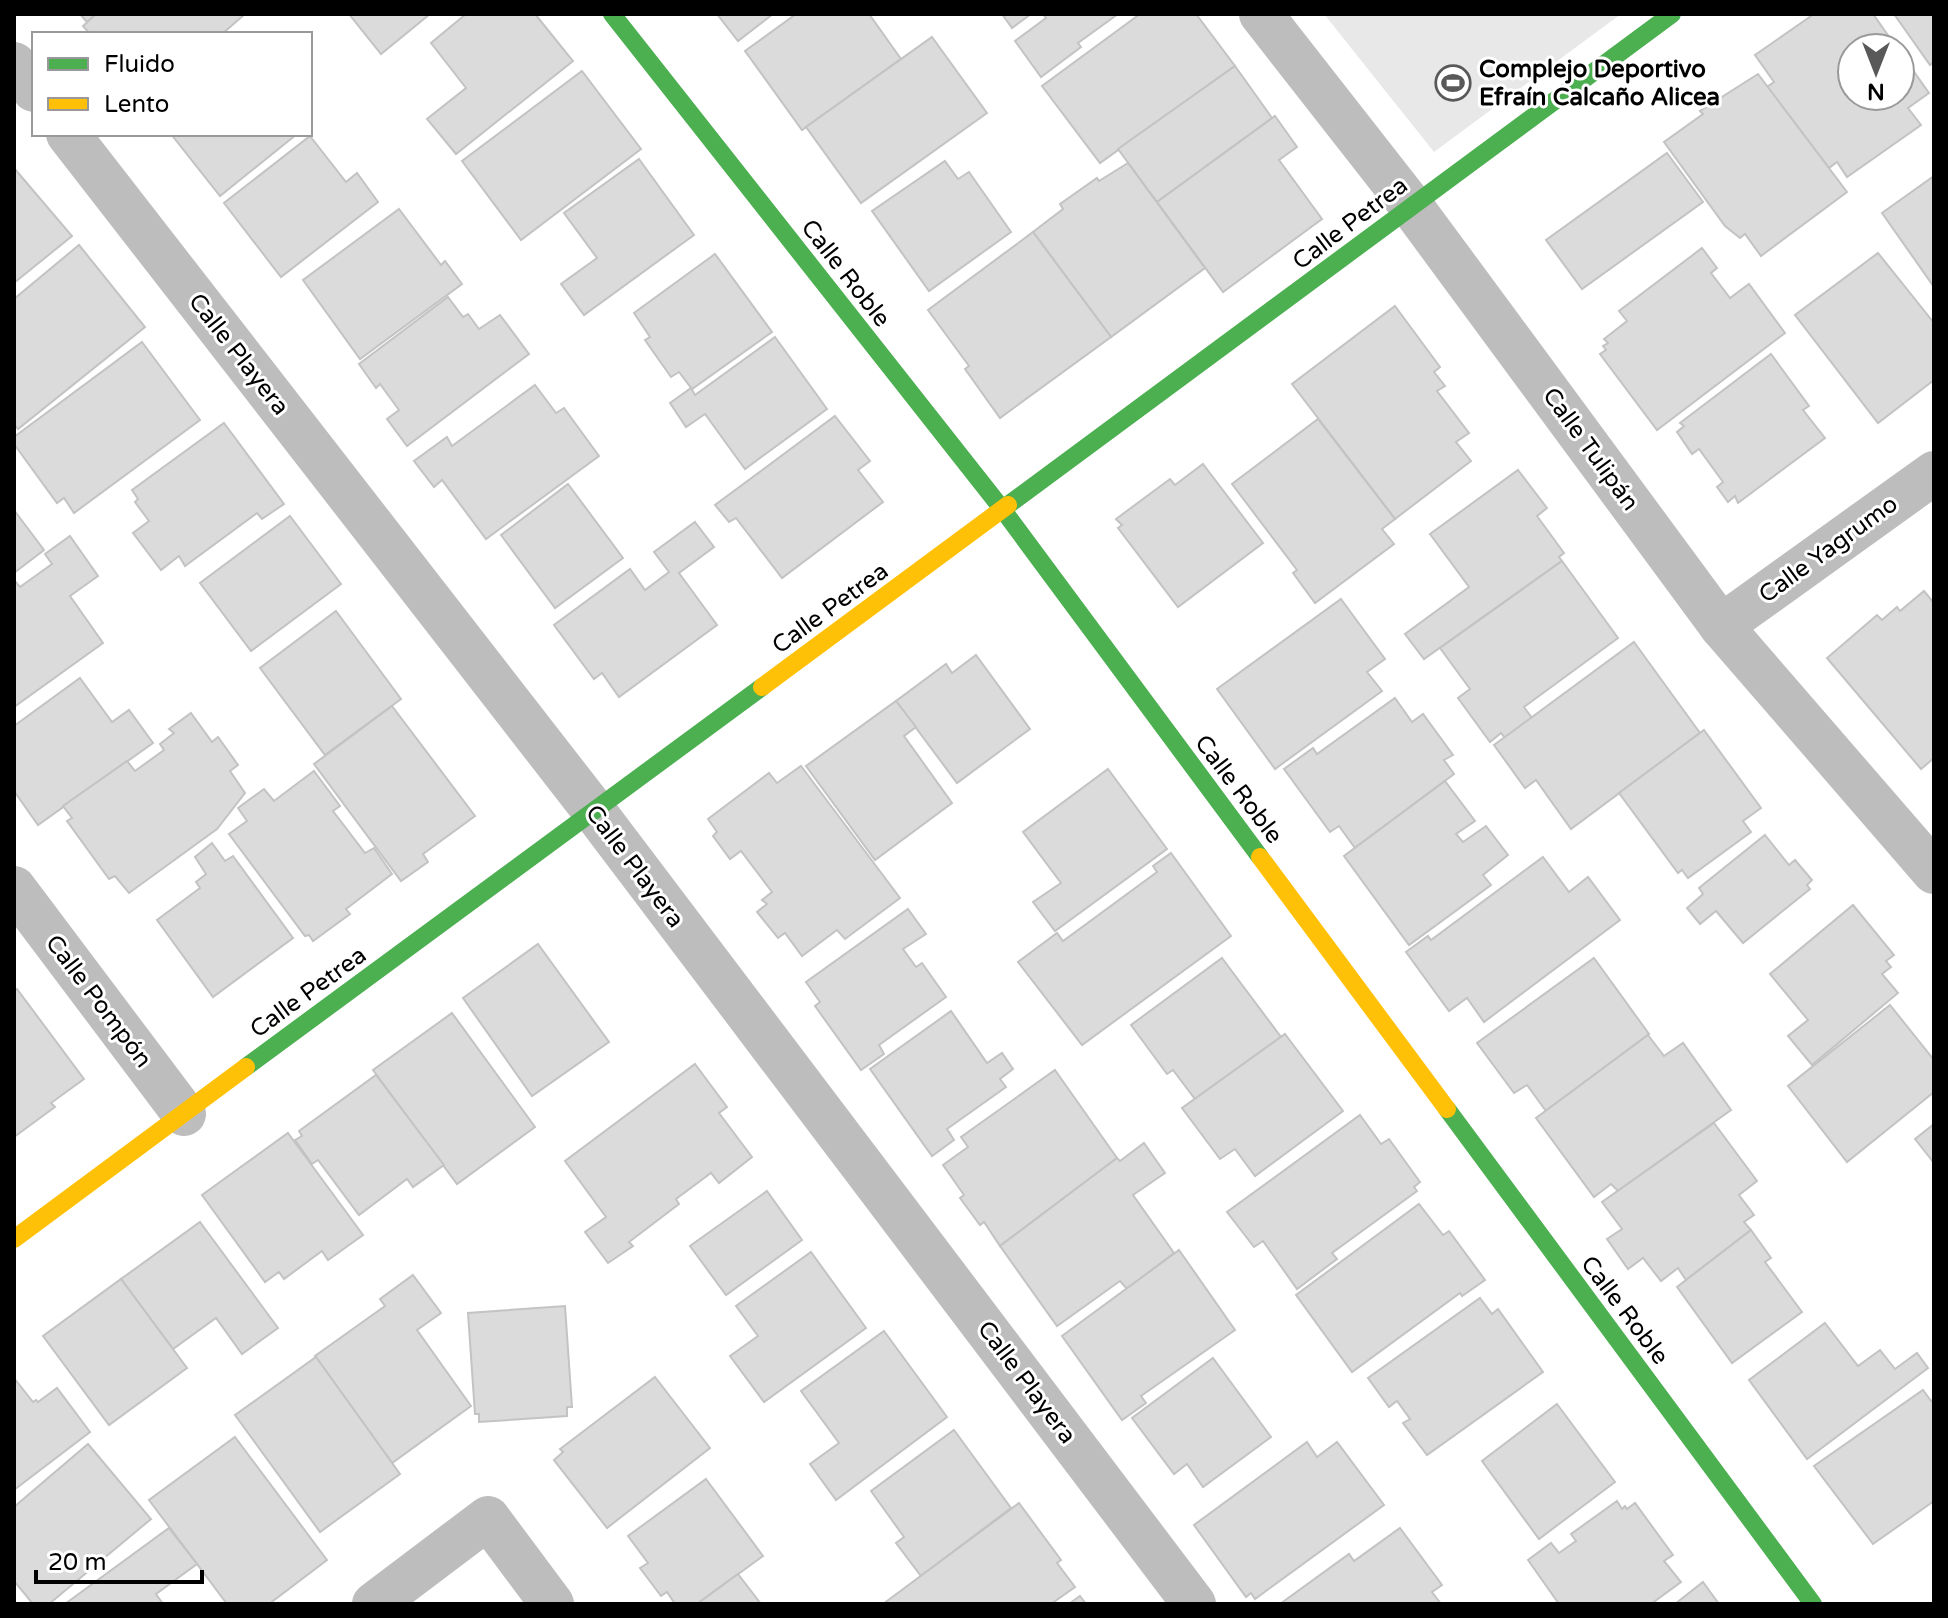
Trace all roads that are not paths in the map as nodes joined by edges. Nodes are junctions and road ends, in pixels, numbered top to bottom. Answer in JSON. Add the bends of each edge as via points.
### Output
{"nodes":[{"id":1,"x":612,"y":14,"type":"edge"},
{"id":2,"x":1261,"y":14,"type":"edge"},
{"id":3,"x":1672,"y":14,"type":"edge"},
{"id":4,"x":14,"y":64,"type":"edge"},
{"id":5,"x":32,"y":87,"type":"edge"},
{"id":6,"x":70,"y":136,"type":"edge"},
{"id":7,"x":1412,"y":207,"type":"junction"},
{"id":8,"x":1934,"y":473,"type":"edge"},
{"id":9,"x":1003,"y":510,"type":"junction"},
{"id":10,"x":1721,"y":626,"type":"junction"},
{"id":11,"x":594,"y":811,"type":"junction"},
{"id":12,"x":1934,"y":872,"type":"edge"},
{"id":13,"x":14,"y":888,"type":"edge"},
{"id":14,"x":184,"y":1114,"type":"junction"},
{"id":15,"x":14,"y":1239,"type":"edge"},
{"id":16,"x":374,"y":1604,"type":"edge"},
{"id":17,"x":552,"y":1604,"type":"edge"},
{"id":18,"x":1194,"y":1604,"type":"edge"},
{"id":19,"x":1813,"y":1604,"type":"edge"}],
"edges":[{"from":1,"to":9,"type":"street","name":"Calle Roble"},
{"from":2,"to":7,"type":"street","name":"Calle Tulipán"},
{"from":3,"to":7,"type":"street","name":"Calle Petrea"},
{"from":4,"to":5,"type":"street"},
{"from":6,"to":11,"type":"street","name":"Calle Playera"},
{"from":7,"to":9,"type":"street","name":"Calle Petrea"},
{"from":7,"to":10,"type":"street","name":"Calle Tulipán"},
{"from":8,"to":10,"type":"street","name":"Calle Yagrumo"},
{"from":9,"to":11,"type":"street","name":"Calle Petrea"},
{"from":9,"to":19,"type":"street","name":"Calle Roble"},
{"from":10,"to":12,"type":"street","name":"Calle Tulipán"},
{"from":11,"to":14,"type":"street","name":"Calle Petrea"},
{"from":11,"to":18,"type":"street","name":"Calle Playera"},
{"from":13,"to":14,"type":"street","name":"Calle Pompón"},
{"from":14,"to":15,"type":"street","name":"Calle Petrea"},
{"from":16,"to":17,"type":"street","via":[[488,1518]]}]}
